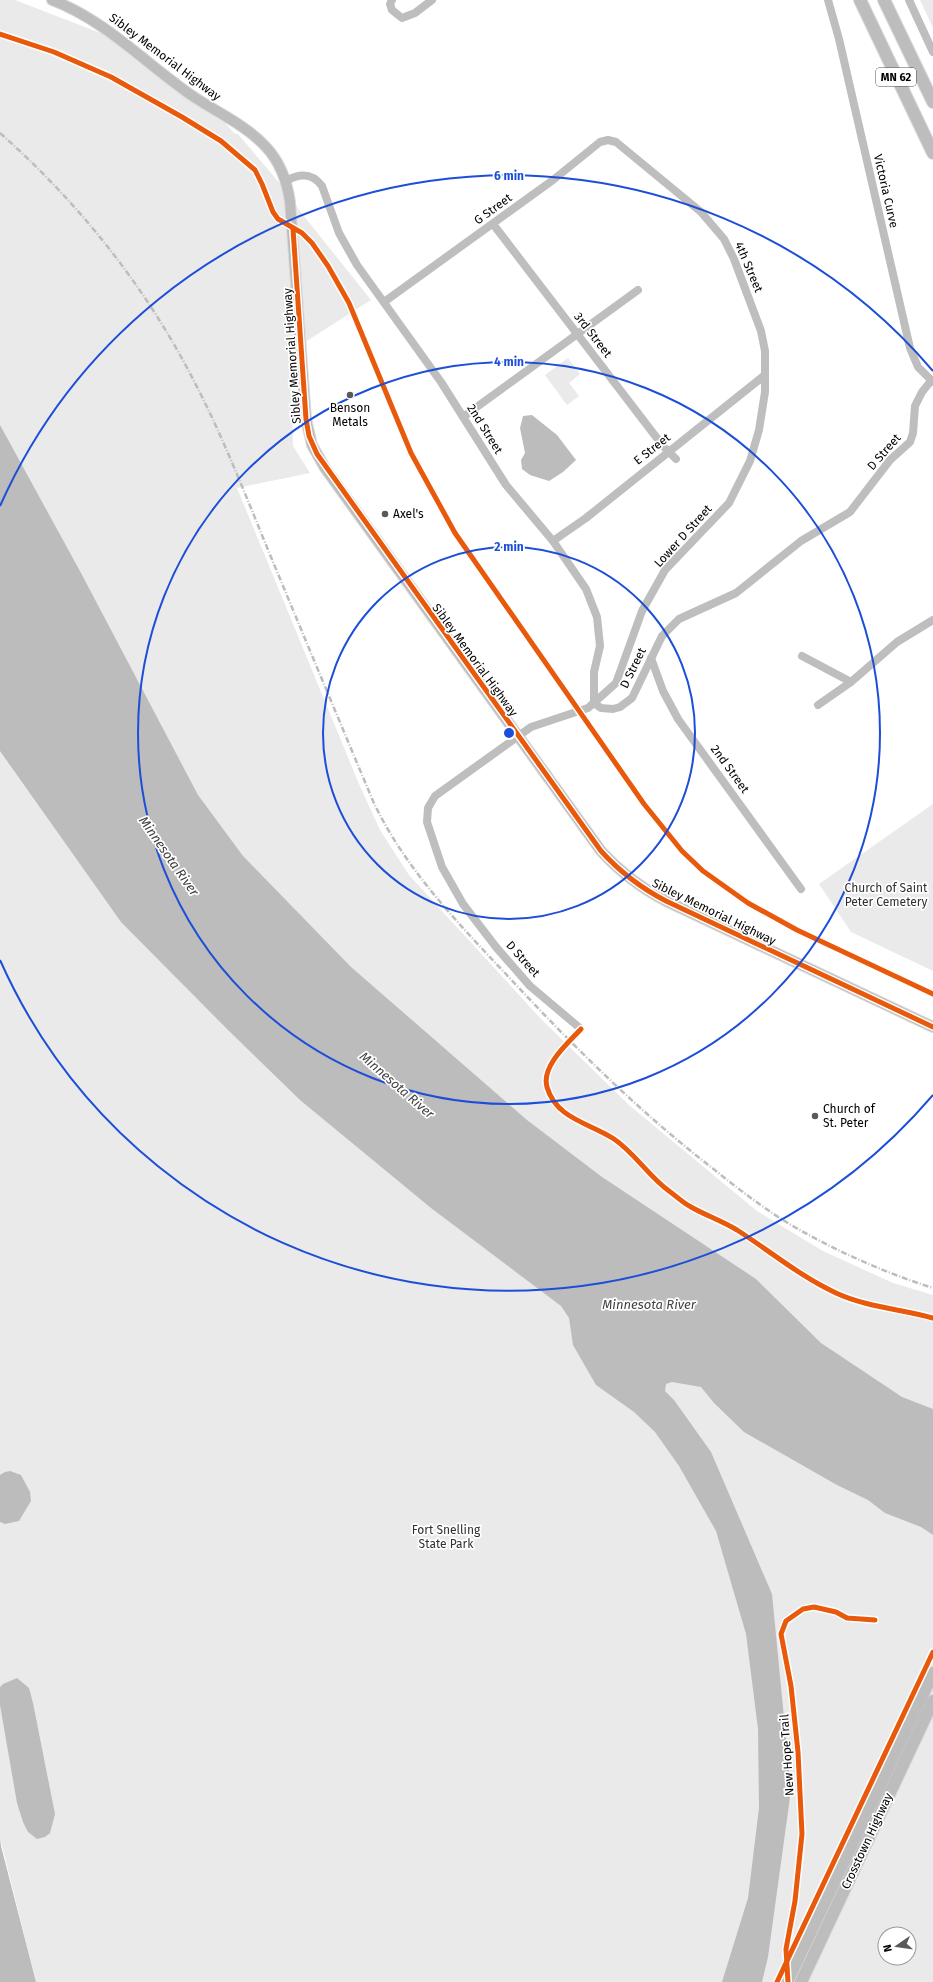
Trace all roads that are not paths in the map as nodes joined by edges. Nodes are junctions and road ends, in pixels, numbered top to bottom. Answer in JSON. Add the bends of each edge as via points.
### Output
{"nodes":[{"id":1,"x":52,"y":0,"type":"edge"},
{"id":2,"x":392,"y":0,"type":"edge"},
{"id":3,"x":432,"y":0,"type":"edge"},
{"id":4,"x":828,"y":0,"type":"edge"},
{"id":5,"x":860,"y":0,"type":"edge"},
{"id":6,"x":884,"y":0,"type":"edge"},
{"id":7,"x":908,"y":0,"type":"edge"},
{"id":8,"x":933,"y":52,"type":"edge"},
{"id":9,"x":933,"y":102,"type":"edge"},
{"id":10,"x":616,"y":142,"type":"joint"},
{"id":11,"x":933,"y":153,"type":"edge"},
{"id":12,"x":286,"y":181,"type":"junction"},
{"id":13,"x":493,"y":224,"type":"junction"},
{"id":14,"x":638,"y":290,"type":"dead end"},
{"id":15,"x":384,"y":302,"type":"junction"},
{"id":16,"x":577,"y":333,"type":"junction"},
{"id":17,"x":765,"y":375,"type":"junction"},
{"id":18,"x":932,"y":382,"type":"edge"},
{"id":19,"x":463,"y":417,"type":"junction"},
{"id":20,"x":668,"y":452,"type":"junction"},
{"id":21,"x":676,"y":459,"type":"dead end"},
{"id":22,"x":553,"y":541,"type":"junction"},
{"id":23,"x":933,"y":620,"type":"edge"},
{"id":24,"x":802,"y":656,"type":"dead end"},
{"id":25,"x":651,"y":658,"type":"junction"},
{"id":26,"x":851,"y":682,"type":"junction"},
{"id":27,"x":594,"y":703,"type":"junction"},
{"id":28,"x":818,"y":705,"type":"dead end"},
{"id":29,"x":517,"y":736,"type":"junction"},
{"id":30,"x":801,"y":889,"type":"dead end"},
{"id":31,"x":933,"y":1027,"type":"edge"},
{"id":32,"x":581,"y":1029,"type":"dead end"},
{"id":33,"x":933,"y":1674,"type":"edge"},
{"id":34,"x":933,"y":1701,"type":"edge"},
{"id":35,"x":787,"y":1982,"type":"edge"},
{"id":36,"x":801,"y":1982,"type":"edge"}],
"edges":[{"from":1,"to":12,"type":"main road","name":"Sibley Memorial Highway","via":[[94,21],[192,95],[256,138],[276,160]]},
{"from":2,"to":3,"type":"street","via":[[392,10],[402,18],[415,13]]},
{"from":4,"to":18,"type":"street","name":"Victoria Curve","via":[[910,348],[918,367]]},
{"from":5,"to":11,"type":"highway","number":"MN 62"},
{"from":6,"to":9,"type":"highway","number":"MN 62"},
{"from":7,"to":8,"type":"street"},
{"from":10,"to":13,"type":"street","name":"G Street","via":[[600,142]]},
{"from":10,"to":17,"type":"street","name":"4th Street","via":[[700,212],[724,239],[761,331],[765,351]]},
{"from":12,"to":15,"type":"street","name":"2nd Street","via":[[296,175],[318,180],[325,191],[334,220],[347,248]]},
{"from":12,"to":29,"type":"main road","name":"Sibley Memorial Highway","via":[[293,229],[306,419],[312,445],[325,468]]},
{"from":13,"to":15,"type":"street","name":"G Street"},
{"from":13,"to":16,"type":"street","name":"3rd Street"},
{"from":14,"to":16,"type":"street"},
{"from":15,"to":19,"type":"street","name":"2nd Street"},
{"from":16,"to":19,"type":"street"},
{"from":16,"to":20,"type":"street","name":"3rd Street"},
{"from":17,"to":20,"type":"street","name":"E Street"},
{"from":17,"to":27,"type":"street","name":"Lower D Street","via":[[764,406],[759,430],[739,486],[729,503],[666,570],[642,611],[616,683]]},
{"from":18,"to":25,"type":"street","name":"D Street","via":[[922,392],[915,406],[910,442],[890,460],[850,512],[801,541],[736,593],[679,619],[662,636]]},
{"from":19,"to":22,"type":"street","name":"2nd Street","via":[[506,485]]},
{"from":20,"to":21,"type":"street","name":"3rd Street"},
{"from":20,"to":22,"type":"street","name":"E Street","via":[[586,518]]},
{"from":22,"to":27,"type":"street","name":"2nd Street","via":[[586,589],[597,617],[600,646],[594,672]]},
{"from":23,"to":26,"type":"street","via":[[897,642]]},
{"from":24,"to":26,"type":"street"},
{"from":25,"to":27,"type":"street","name":"D Street","via":[[632,698],[613,709],[602,708]]},
{"from":25,"to":30,"type":"street","name":"2nd Street","via":[[663,691],[678,719]]},
{"from":26,"to":28,"type":"street"},
{"from":27,"to":29,"type":"street","name":"D Street","via":[[581,711],[531,726]]},
{"from":29,"to":31,"type":"main road","name":"Sibley Memorial Highway","via":[[601,851],[635,883],[666,902]]},
{"from":29,"to":32,"type":"street","name":"D Street","via":[[435,796],[428,808],[427,822],[442,867],[463,904],[530,986]]},
{"from":33,"to":35,"type":"highway"},
{"from":34,"to":36,"type":"highway","name":"Crosstown Highway"}]}
